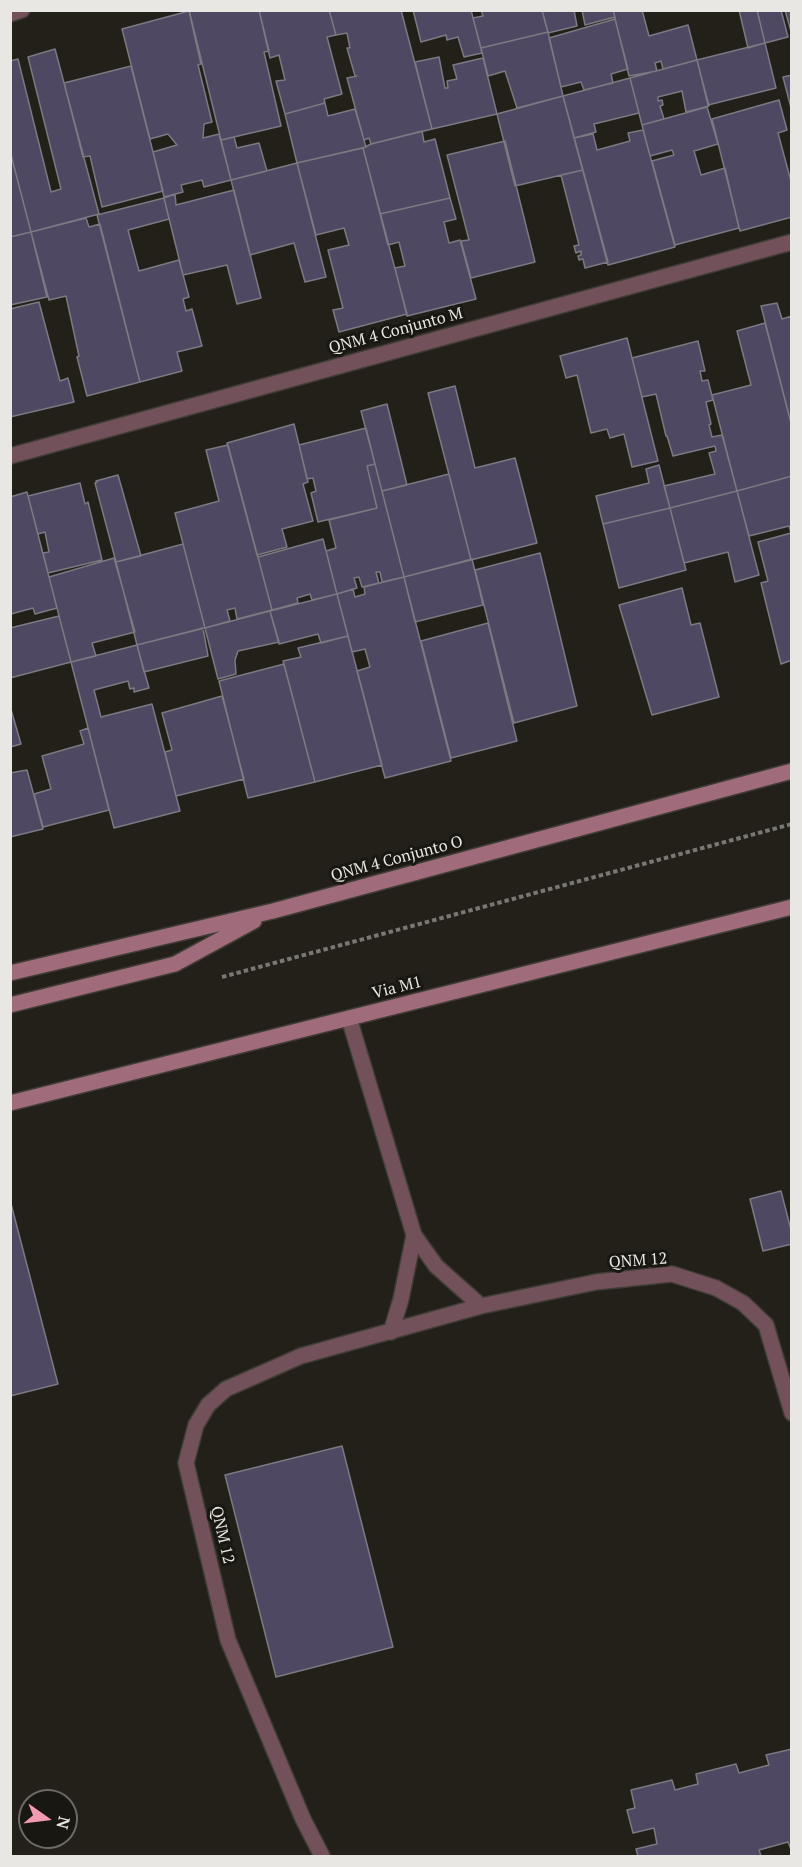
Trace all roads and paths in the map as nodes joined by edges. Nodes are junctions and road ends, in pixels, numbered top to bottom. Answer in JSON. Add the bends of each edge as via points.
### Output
{"nodes":[{"id":1,"x":22,"y":10,"type":"edge"},
{"id":2,"x":10,"y":14,"type":"edge"},
{"id":3,"x":792,"y":242,"type":"edge"},
{"id":4,"x":10,"y":456,"type":"edge"},
{"id":5,"x":792,"y":771,"type":"edge"},
{"id":6,"x":792,"y":824,"type":"edge"},
{"id":7,"x":792,"y":908,"type":"edge"},
{"id":8,"x":273,"y":911,"type":"junction"},
{"id":9,"x":10,"y":973,"type":"edge"},
{"id":10,"x":217,"y":979,"type":"dead end"},
{"id":11,"x":10,"y":1005,"type":"edge"},
{"id":12,"x":350,"y":1018,"type":"junction"},
{"id":13,"x":10,"y":1103,"type":"edge"},
{"id":14,"x":414,"y":1235,"type":"junction"},
{"id":15,"x":481,"y":1306,"type":"junction"},
{"id":16,"x":391,"y":1332,"type":"junction"},
{"id":17,"x":792,"y":1413,"type":"edge"},
{"id":18,"x":322,"y":1857,"type":"edge"}],
"edges":[{"from":1,"to":2,"type":"street"},
{"from":3,"to":4,"type":"street","name":"QNM 4 Conjunto M"},
{"from":5,"to":8,"type":"main road","name":"QNM 4 Conjunto O"},
{"from":6,"to":10,"type":"path"},
{"from":7,"to":12,"type":"main road","name":"Via M1"},
{"from":8,"to":9,"type":"main road","name":"QNM 4 Conjunto O"},
{"from":8,"to":11,"type":"main road","via":[[176,964]]},
{"from":12,"to":13,"type":"main road","name":"Via M1"},
{"from":12,"to":14,"type":"street"},
{"from":14,"to":15,"type":"street","via":[[436,1266]]},
{"from":14,"to":16,"type":"street"},
{"from":15,"to":16,"type":"street","name":"QNM 12"},
{"from":15,"to":17,"type":"street","name":"QNM 12","via":[[596,1282],[672,1274],[716,1288],[744,1304],[766,1325]]},
{"from":16,"to":18,"type":"street","name":"QNM 12","via":[[301,1356],[226,1389],[207,1405],[196,1425],[186,1463],[228,1641]]}]}
